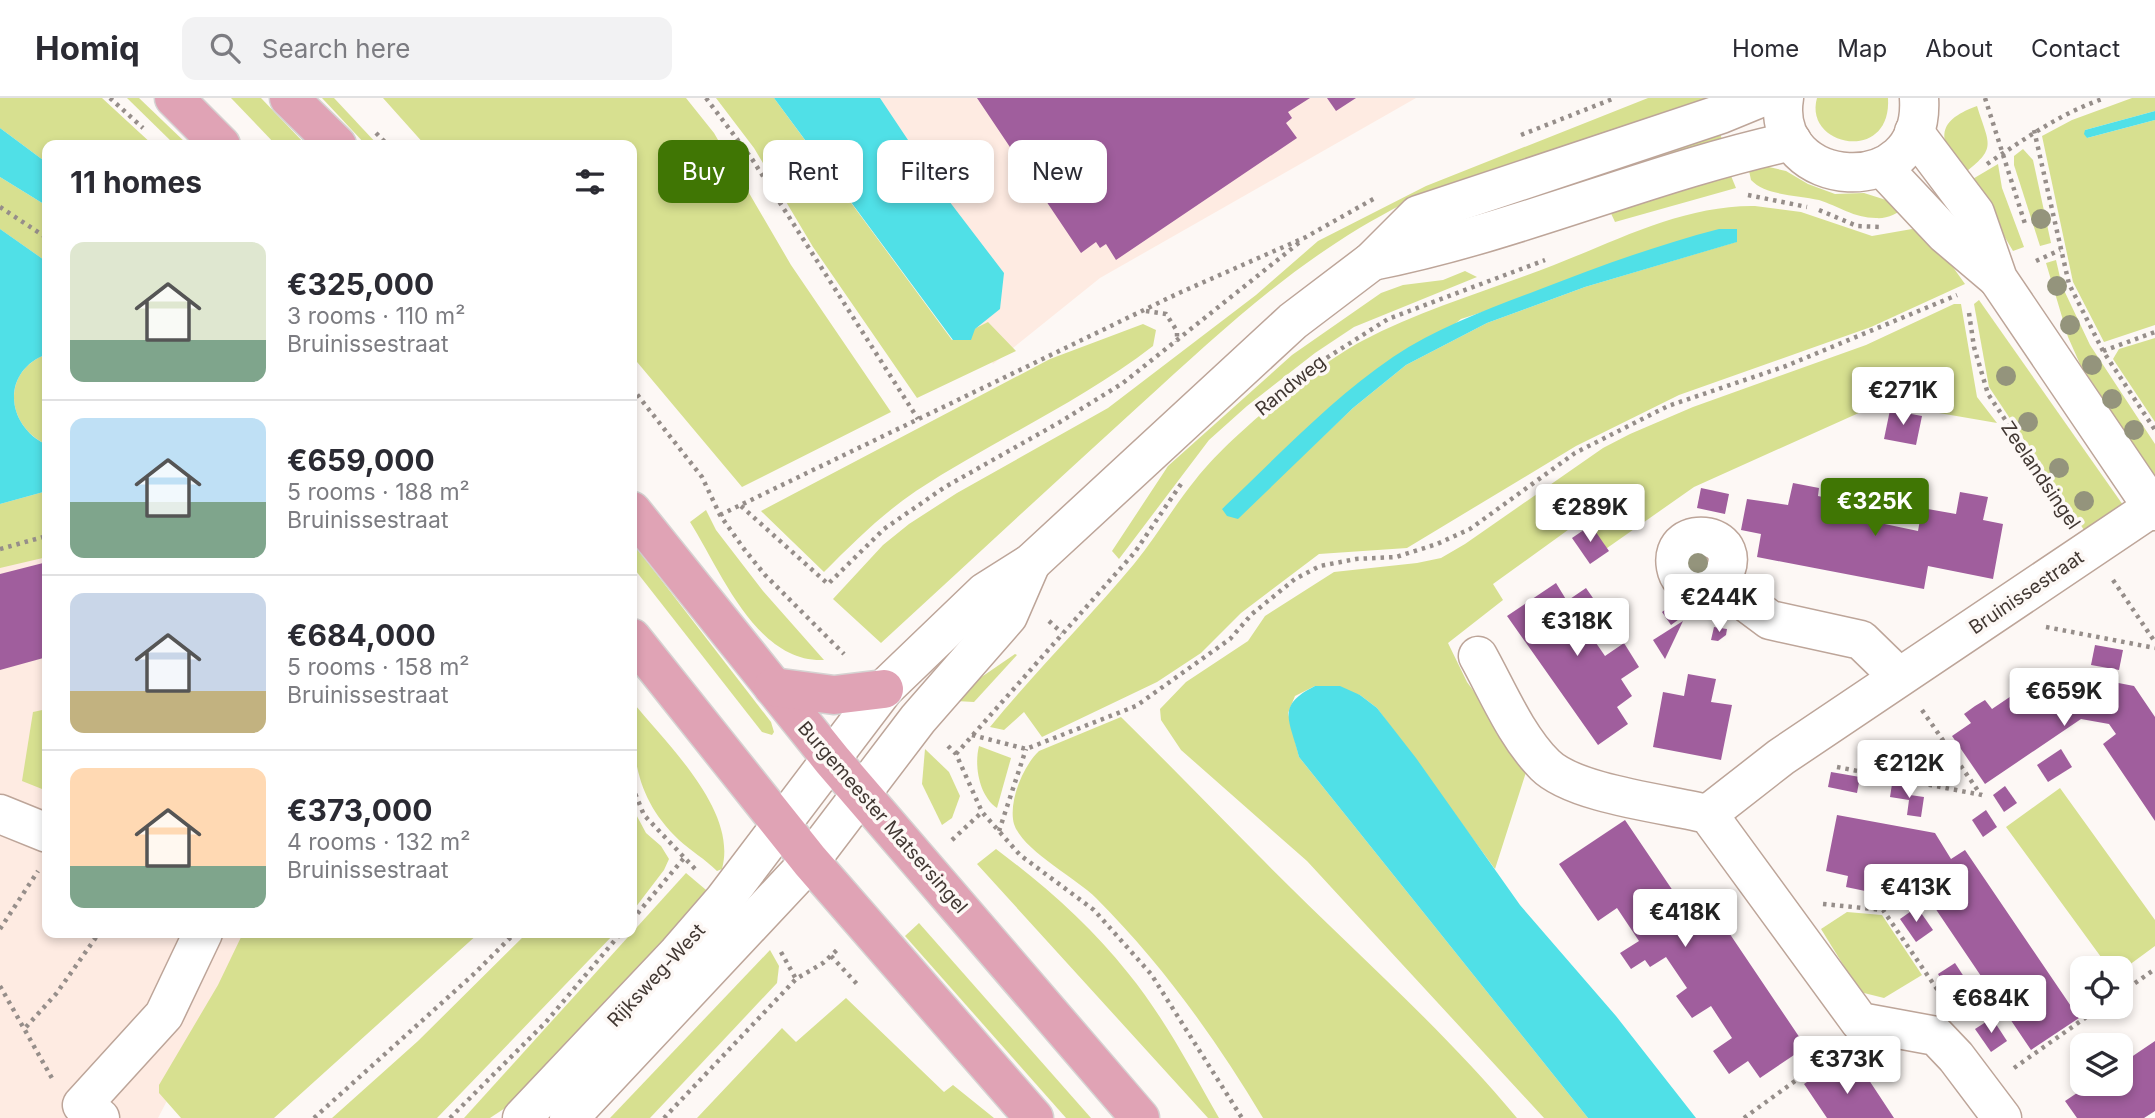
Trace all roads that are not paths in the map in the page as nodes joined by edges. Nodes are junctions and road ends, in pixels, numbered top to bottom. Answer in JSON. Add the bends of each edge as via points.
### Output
{"nodes":[{"id":1,"x":174,"y":98,"type":"edge"},
{"id":2,"x":289,"y":98,"type":"edge"},
{"id":3,"x":1760,"y":98,"type":"edge"},
{"id":4,"x":1784,"y":98,"type":"edge"},
{"id":5,"x":1926,"y":110,"type":"edge"},
{"id":6,"x":216,"y":140,"type":"edge"},
{"id":7,"x":332,"y":140,"type":"edge"},
{"id":8,"x":1792,"y":141,"type":"junction"},
{"id":9,"x":1882,"y":167,"type":"junction"},
{"id":10,"x":1371,"y":261,"type":"junction"},
{"id":11,"x":1982,"y":285,"type":"junction"},
{"id":12,"x":2154,"y":509,"type":"edge"},
{"id":13,"x":637,"y":517,"type":"edge"},
{"id":14,"x":1031,"y":563,"type":"junction"},
{"id":15,"x":1719,"y":582,"type":"dead end"},
{"id":16,"x":637,"y":644,"type":"edge"},
{"id":17,"x":1478,"y":656,"type":"dead end"},
{"id":18,"x":1899,"y":677,"type":"junction"},
{"id":19,"x":773,"y":687,"type":"junction"},
{"id":20,"x":884,"y":689,"type":"junction"},
{"id":21,"x":832,"y":760,"type":"junction"},
{"id":22,"x":861,"y":794,"type":"junction"},
{"id":23,"x":0,"y":814,"type":"edge"},
{"id":24,"x":1708,"y":814,"type":"junction"},
{"id":25,"x":781,"y":826,"type":"junction"},
{"id":26,"x":42,"y":847,"type":"edge"},
{"id":27,"x":810,"y":861,"type":"junction"},
{"id":28,"x":201,"y":938,"type":"edge"},
{"id":29,"x":1992,"y":1105,"type":"edge"},
{"id":30,"x":82,"y":1114,"type":"edge"},
{"id":31,"x":522,"y":1118,"type":"edge"},
{"id":32,"x":569,"y":1118,"type":"edge"},
{"id":33,"x":1034,"y":1118,"type":"edge"},
{"id":34,"x":1140,"y":1118,"type":"edge"}],
"edges":[{"from":1,"to":6,"type":"main road"},
{"from":2,"to":7,"type":"main road"},
{"from":3,"to":10,"type":"street","via":[[1418,215]]},
{"from":4,"to":8,"type":"street","via":[[1785,124]]},
{"from":5,"to":9,"type":"street","via":[[1907,146]]},
{"from":5,"to":11,"type":"street","via":[[1975,213]]},
{"from":8,"to":9,"type":"street","via":[[1806,157],[1832,171],[1862,174]]},
{"from":8,"to":10,"type":"street","via":[[1734,154],[1436,249]]},
{"from":9,"to":11,"type":"street","via":[[1945,234]]},
{"from":10,"to":14,"type":"street","via":[[1293,321]]},
{"from":11,"to":12,"type":"street"},
{"from":12,"to":18,"type":"street","name":"Bruinissestraat"},
{"from":13,"to":19,"type":"main road","name":"Burgemeester Matsersingel"},
{"from":14,"to":20,"type":"street","via":[[985,592]]},
{"from":14,"to":22,"type":"street","via":[[1008,616],[918,719]]},
{"from":15,"to":18,"type":"street","via":[[1770,620],[1861,640]]},
{"from":16,"to":25,"type":"main road"},
{"from":17,"to":24,"type":"street","via":[[1524,738],[1565,780]]},
{"from":18,"to":24,"type":"street","name":"Bruinissestraat","via":[[1781,757]]},
{"from":19,"to":20,"type":"main road","via":[[834,695]]},
{"from":19,"to":21,"type":"main road","name":"Burgemeester Matsersingel"},
{"from":20,"to":21,"type":"street"},
{"from":21,"to":22,"type":"main road","name":"Burgemeester Matsersingel"},
{"from":21,"to":25,"type":"street","name":"Rijksweg-West"},
{"from":22,"to":27,"type":"street","name":"Rijksweg-West"},
{"from":22,"to":34,"type":"main road","name":"Burgemeester Matsersingel"},
{"from":23,"to":26,"type":"street"},
{"from":24,"to":29,"type":"street","via":[[1860,1022],[1936,1036]]},
{"from":25,"to":27,"type":"main road"},
{"from":25,"to":31,"type":"street","name":"Rijksweg-West","via":[[678,953]]},
{"from":27,"to":32,"type":"street","name":"Rijksweg-West"},
{"from":27,"to":33,"type":"main road"},
{"from":28,"to":30,"type":"street","via":[[164,1015]]}]}
